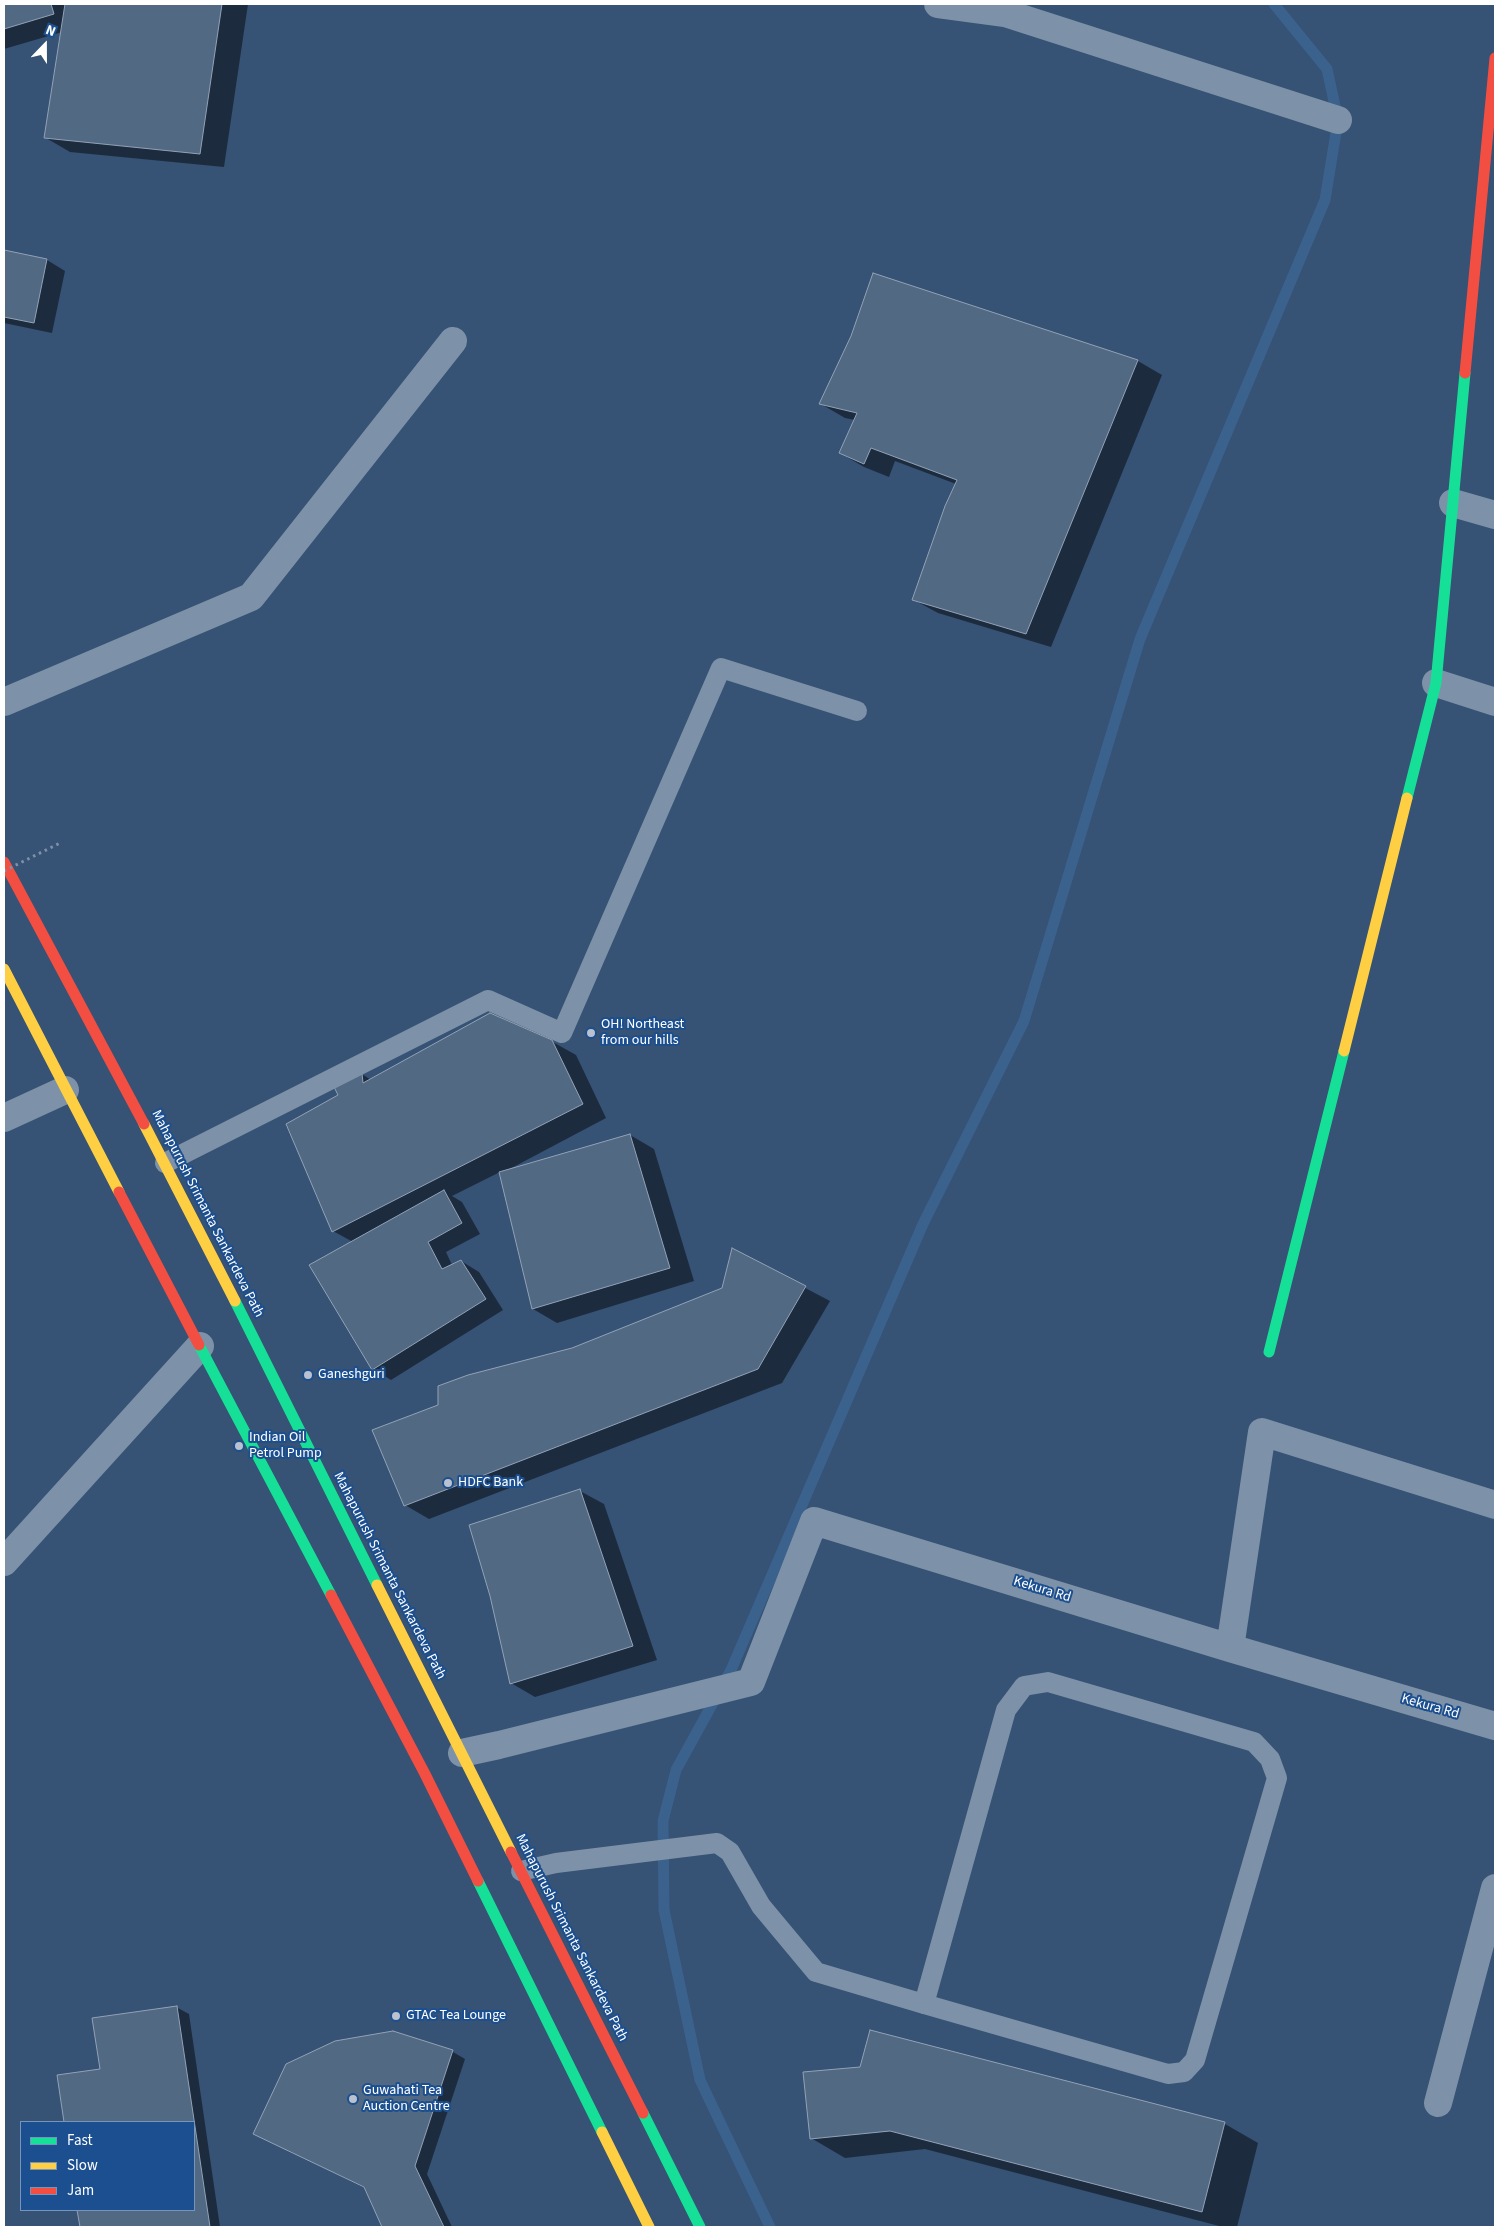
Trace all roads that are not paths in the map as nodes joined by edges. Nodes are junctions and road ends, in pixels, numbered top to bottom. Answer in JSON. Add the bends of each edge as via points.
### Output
{"nodes":[{"id":1,"x":938,"y":4,"type":"edge"},
{"id":2,"x":1495,"y":58,"type":"edge"},
{"id":3,"x":1338,"y":120,"type":"dead end"},
{"id":4,"x":1489,"y":192,"type":"edge"},
{"id":5,"x":453,"y":341,"type":"dead end"},
{"id":6,"x":1453,"y":503,"type":"junction"},
{"id":7,"x":1495,"y":515,"type":"edge"},
{"id":8,"x":1436,"y":684,"type":"junction"},
{"id":9,"x":4,"y":702,"type":"edge"},
{"id":10,"x":1495,"y":702,"type":"edge"},
{"id":11,"x":857,"y":712,"type":"dead end"},
{"id":12,"x":4,"y":862,"type":"edge"},
{"id":13,"x":4,"y":969,"type":"edge"},
{"id":14,"x":64,"y":1090,"type":"junction"},
{"id":15,"x":4,"y":1118,"type":"edge"},
{"id":16,"x":165,"y":1162,"type":"junction"},
{"id":17,"x":200,"y":1346,"type":"junction"},
{"id":18,"x":1269,"y":1352,"type":"dead end"},
{"id":19,"x":1495,"y":1505,"type":"edge"},
{"id":20,"x":4,"y":1562,"type":"edge"},
{"id":21,"x":1230,"y":1648,"type":"junction"},
{"id":22,"x":1495,"y":1726,"type":"edge"},
{"id":23,"x":462,"y":1753,"type":"junction"},
{"id":24,"x":521,"y":1870,"type":"junction"},
{"id":25,"x":1495,"y":1888,"type":"edge"},
{"id":26,"x":1485,"y":1967,"type":"edge"},
{"id":27,"x":924,"y":2004,"type":"junction"},
{"id":28,"x":1438,"y":2103,"type":"dead end"},
{"id":29,"x":649,"y":2227,"type":"edge"},
{"id":30,"x":700,"y":2227,"type":"edge"}],
"edges":[{"from":1,"to":3,"type":"street","via":[[1005,13]]},
{"from":2,"to":4,"type":"main road"},
{"from":4,"to":6,"type":"main road"},
{"from":5,"to":9,"type":"street","via":[[251,597]]},
{"from":6,"to":7,"type":"street"},
{"from":6,"to":8,"type":"main road"},
{"from":8,"to":10,"type":"street"},
{"from":8,"to":18,"type":"main road"},
{"from":11,"to":16,"type":"lane","via":[[721,668],[562,1033],[488,1000]]},
{"from":12,"to":16,"type":"main road","name":"Mahapurush Srimanta Sankardeva Path"},
{"from":13,"to":14,"type":"main road"},
{"from":14,"to":15,"type":"street"},
{"from":14,"to":17,"type":"main road"},
{"from":16,"to":23,"type":"main road","name":"Mahapurush Srimanta Sankardeva Path"},
{"from":17,"to":20,"type":"street"},
{"from":17,"to":29,"type":"main road","via":[[424,1774]]},
{"from":19,"to":21,"type":"street","via":[[1262,1432]]},
{"from":21,"to":22,"type":"street","name":"Kekura Rd"},
{"from":21,"to":23,"type":"street","name":"Kekura Rd","via":[[814,1520],[751,1682]]},
{"from":23,"to":24,"type":"main road","name":"Mahapurush Srimanta Sankardeva Path"},
{"from":24,"to":27,"type":"lane","via":[[717,1843],[730,1852],[760,1906],[816,1972]]},
{"from":24,"to":30,"type":"main road","name":"Mahapurush Srimanta Sankardeva Path"},
{"from":25,"to":26,"type":"street"},
{"from":26,"to":28,"type":"street"},
{"from":27,"to":27,"type":"lane","via":[[1168,2074],[1184,2072],[1195,2060],[1277,1778],[1270,1759],[1254,1742],[1048,1682],[1024,1686],[1006,1710]]}]}
